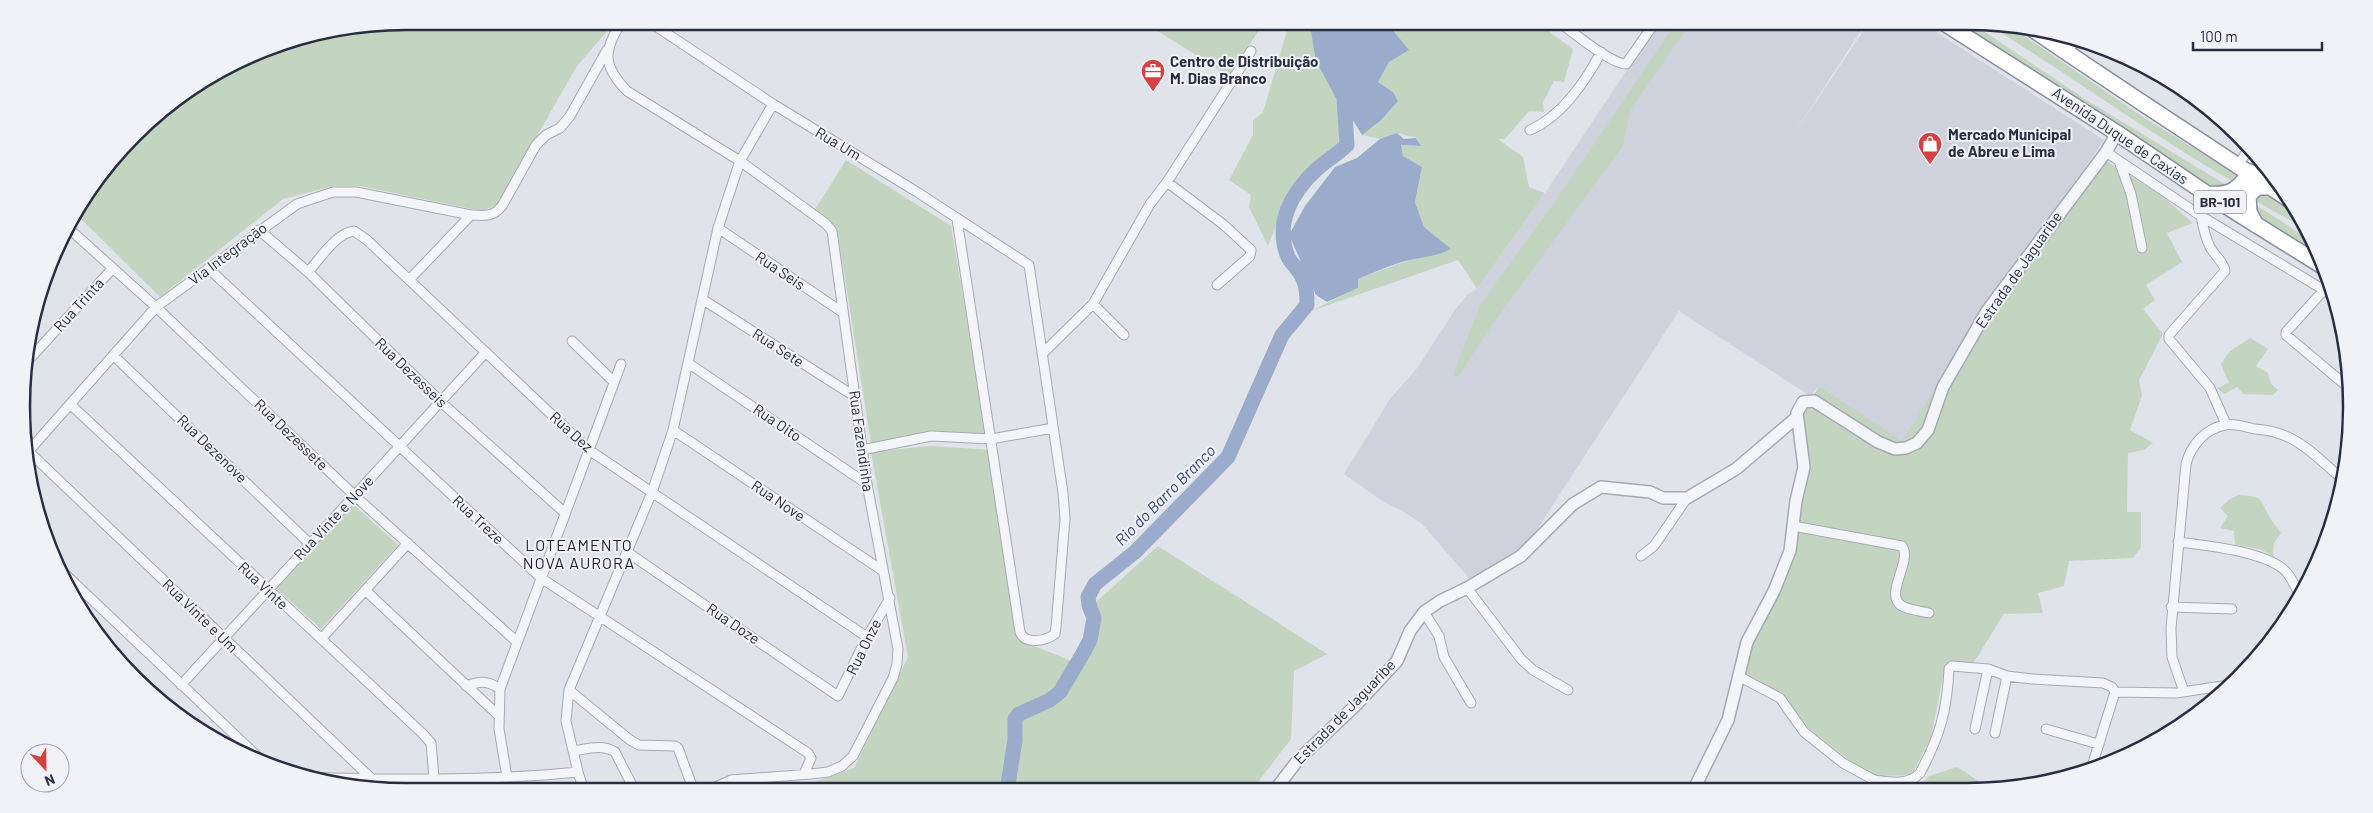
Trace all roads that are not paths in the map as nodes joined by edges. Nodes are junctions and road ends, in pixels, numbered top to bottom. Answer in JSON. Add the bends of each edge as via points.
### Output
{"nodes":[{"id":1,"x":617,"y":30,"type":"edge"},
{"id":2,"x":662,"y":30,"type":"edge"},
{"id":3,"x":1650,"y":30,"type":"edge"},
{"id":4,"x":1969,"y":30,"type":"edge"},
{"id":5,"x":1572,"y":31,"type":"edge"},
{"id":6,"x":2046,"y":39,"type":"edge"},
{"id":7,"x":2072,"y":45,"type":"edge"},
{"id":8,"x":607,"y":50,"type":"junction"},
{"id":9,"x":1251,"y":51,"type":"dead end"},
{"id":10,"x":1601,"y":52,"type":"junction"},
{"id":11,"x":2067,"y":53,"type":"junction"},
{"id":12,"x":773,"y":104,"type":"junction"},
{"id":13,"x":1530,"y":130,"type":"dead end"},
{"id":14,"x":2117,"y":133,"type":"junction"},
{"id":15,"x":2106,"y":152,"type":"junction"},
{"id":16,"x":2248,"y":155,"type":"edge"},
{"id":17,"x":740,"y":161,"type":"junction"},
{"id":18,"x":2118,"y":161,"type":"junction"},
{"id":19,"x":2244,"y":168,"type":"junction"},
{"id":20,"x":1167,"y":182,"type":"junction"},
{"id":21,"x":2270,"y":187,"type":"junction"},
{"id":22,"x":2275,"y":190,"type":"edge"},
{"id":23,"x":2207,"y":194,"type":"junction"},
{"id":24,"x":471,"y":214,"type":"junction"},
{"id":25,"x":2201,"y":216,"type":"junction"},
{"id":26,"x":957,"y":220,"type":"junction"},
{"id":27,"x":2256,"y":225,"type":"junction"},
{"id":28,"x":718,"y":228,"type":"junction"},
{"id":29,"x":259,"y":230,"type":"junction"},
{"id":30,"x":73,"y":233,"type":"edge"},
{"id":31,"x":2142,"y":248,"type":"dead end"},
{"id":32,"x":2313,"y":260,"type":"edge"},
{"id":33,"x":112,"y":268,"type":"junction"},
{"id":34,"x":208,"y":268,"type":"junction"},
{"id":35,"x":308,"y":272,"type":"junction"},
{"id":36,"x":409,"y":280,"type":"junction"},
{"id":37,"x":1216,"y":285,"type":"dead end"},
{"id":38,"x":2324,"y":290,"type":"joint"},
{"id":39,"x":702,"y":299,"type":"junction"},
{"id":40,"x":1093,"y":304,"type":"junction"},
{"id":41,"x":156,"y":307,"type":"junction"},
{"id":42,"x":842,"y":312,"type":"junction"},
{"id":43,"x":1124,"y":335,"type":"dead end"},
{"id":44,"x":572,"y":342,"type":"dead end"},
{"id":45,"x":486,"y":352,"type":"junction"},
{"id":46,"x":1042,"y":354,"type":"junction"},
{"id":47,"x":33,"y":355,"type":"edge"},
{"id":48,"x":113,"y":355,"type":"junction"},
{"id":49,"x":688,"y":363,"type":"junction"},
{"id":50,"x":622,"y":364,"type":"dead end"},
{"id":51,"x":2342,"y":381,"type":"edge"},
{"id":52,"x":614,"y":382,"type":"junction"},
{"id":53,"x":854,"y":396,"type":"junction"},
{"id":54,"x":441,"y":402,"type":"junction"},
{"id":55,"x":70,"y":404,"type":"junction"},
{"id":56,"x":1797,"y":417,"type":"junction"},
{"id":57,"x":2226,"y":424,"type":"junction"},
{"id":58,"x":1054,"y":428,"type":"junction"},
{"id":59,"x":673,"y":430,"type":"junction"},
{"id":60,"x":991,"y":439,"type":"junction"},
{"id":61,"x":32,"y":445,"type":"edge"},
{"id":62,"x":400,"y":446,"type":"junction"},
{"id":63,"x":589,"y":450,"type":"junction"},
{"id":64,"x":862,"y":450,"type":"junction"},
{"id":65,"x":33,"y":458,"type":"edge"},
{"id":66,"x":2337,"y":475,"type":"edge"},
{"id":67,"x":867,"y":484,"type":"junction"},
{"id":68,"x":652,"y":492,"type":"junction"},
{"id":69,"x":355,"y":496,"type":"junction"},
{"id":70,"x":1687,"y":498,"type":"junction"},
{"id":71,"x":565,"y":514,"type":"junction"},
{"id":72,"x":1793,"y":526,"type":"junction"},
{"id":73,"x":2178,"y":542,"type":"junction"},
{"id":74,"x":408,"y":543,"type":"junction"},
{"id":75,"x":310,"y":544,"type":"junction"},
{"id":76,"x":627,"y":552,"type":"junction"},
{"id":77,"x":1642,"y":556,"type":"dead end"},
{"id":78,"x":883,"y":571,"type":"junction"},
{"id":79,"x":541,"y":578,"type":"junction"},
{"id":80,"x":74,"y":582,"type":"edge"},
{"id":81,"x":1467,"y":588,"type":"junction"},
{"id":82,"x":2296,"y":589,"type":"edge"},
{"id":83,"x":268,"y":590,"type":"junction"},
{"id":84,"x":365,"y":590,"type":"junction"},
{"id":85,"x":890,"y":598,"type":"junction"},
{"id":86,"x":2171,"y":607,"type":"junction"},
{"id":87,"x":2232,"y":609,"type":"dead end"},
{"id":88,"x":1424,"y":612,"type":"junction"},
{"id":89,"x":1929,"y":613,"type":"dead end"},
{"id":90,"x":600,"y":618,"type":"junction"},
{"id":91,"x":867,"y":637,"type":"junction"},
{"id":92,"x":223,"y":639,"type":"junction"},
{"id":93,"x":321,"y":639,"type":"junction"},
{"id":94,"x":517,"y":642,"type":"junction"},
{"id":95,"x":1988,"y":669,"type":"junction"},
{"id":96,"x":1738,"y":676,"type":"junction"},
{"id":97,"x":2007,"y":676,"type":"junction"},
{"id":98,"x":181,"y":685,"type":"junction"},
{"id":99,"x":466,"y":686,"type":"junction"},
{"id":100,"x":2219,"y":687,"type":"edge"},
{"id":101,"x":500,"y":688,"type":"junction"},
{"id":102,"x":569,"y":690,"type":"junction"},
{"id":103,"x":1568,"y":690,"type":"dead end"},
{"id":104,"x":2115,"y":692,"type":"junction"},
{"id":105,"x":2184,"y":692,"type":"junction"},
{"id":106,"x":838,"y":696,"type":"joint"},
{"id":107,"x":1470,"y":703,"type":"dead end"},
{"id":108,"x":499,"y":716,"type":"junction"},
{"id":109,"x":2046,"y":729,"type":"dead end"},
{"id":110,"x":1975,"y":730,"type":"dead end"},
{"id":111,"x":1995,"y":733,"type":"dead end"},
{"id":112,"x":2098,"y":744,"type":"junction"},
{"id":113,"x":248,"y":748,"type":"edge"},
{"id":114,"x":573,"y":751,"type":"junction"},
{"id":115,"x":2093,"y":761,"type":"edge"},
{"id":116,"x":578,"y":772,"type":"junction"},
{"id":117,"x":804,"y":774,"type":"junction"},
{"id":118,"x":507,"y":777,"type":"junction"},
{"id":119,"x":434,"y":778,"type":"junction"},
{"id":120,"x":354,"y":779,"type":"edge"},
{"id":121,"x":373,"y":780,"type":"junction"},
{"id":122,"x":581,"y":783,"type":"edge"},
{"id":123,"x":631,"y":783,"type":"edge"},
{"id":124,"x":692,"y":783,"type":"edge"},
{"id":125,"x":724,"y":783,"type":"edge"},
{"id":126,"x":1280,"y":783,"type":"edge"},
{"id":127,"x":1697,"y":783,"type":"edge"},
{"id":128,"x":1874,"y":783,"type":"edge"},
{"id":129,"x":1885,"y":783,"type":"edge"}],
"edges":[{"from":1,"to":8,"type":"street"},
{"from":2,"to":12,"type":"street","name":"Rua Um"},
{"from":3,"to":10,"type":"street","via":[[1630,61],[1621,64]]},
{"from":4,"to":14,"type":"highway","name":"Avenida Duque de Caxias","number":"BR-101"},
{"from":5,"to":10,"type":"street"},
{"from":6,"to":11,"type":"highway","number":"BR-101"},
{"from":7,"to":11,"type":"street"},
{"from":8,"to":17,"type":"street","name":"Rua Fazendinha","via":[[614,78],[627,91]]},
{"from":8,"to":24,"type":"street","name":"Via Integração","via":[[570,116],[560,128],[536,145],[502,206],[494,214]]},
{"from":9,"to":20,"type":"street"},
{"from":10,"to":13,"type":"street","via":[[1583,82],[1561,107]]},
{"from":11,"to":19,"type":"highway","number":"BR-101"},
{"from":12,"to":17,"type":"street"},
{"from":12,"to":26,"type":"street","name":"Rua Um"},
{"from":14,"to":15,"type":"street","name":"Estrada de Jaguaribe"},
{"from":14,"to":23,"type":"highway","name":"Avenida Duque de Caxias","number":"BR-101"},
{"from":15,"to":18,"type":"street","name":"Avenida Duque de Caxias"},
{"from":15,"to":56,"type":"street","name":"Estrada de Jaguaribe","via":[[1987,311],[1943,387],[1928,430],[1917,443],[1895,449],[1878,442],[1814,401],[1803,402]]},
{"from":16,"to":19,"type":"street"},
{"from":17,"to":28,"type":"street"},
{"from":17,"to":42,"type":"street","name":"Rua Fazendinha","via":[[832,231]]},
{"from":18,"to":25,"type":"street","name":"Avenida Duque de Caxias"},
{"from":18,"to":31,"type":"street","via":[[2131,194]]},
{"from":19,"to":21,"type":"highway","number":"BR-101"},
{"from":19,"to":23,"type":"highway","via":[[2242,184],[2230,193]]},
{"from":20,"to":37,"type":"street","via":[[1224,224],[1251,250],[1250,256]]},
{"from":20,"to":40,"type":"street","via":[[1150,204]]},
{"from":21,"to":22,"type":"highway","number":"BR-101"},
{"from":21,"to":27,"type":"highway","via":[[2258,187],[2248,196],[2249,212]]},
{"from":23,"to":27,"type":"highway","name":"Avenida Duque de Caxias","number":"BR-101"},
{"from":24,"to":29,"type":"street","name":"Via Integração","via":[[356,192],[334,192],[297,204]]},
{"from":24,"to":36,"type":"street"},
{"from":25,"to":38,"type":"street","name":"Avenida Duque de Caxias"},
{"from":25,"to":57,"type":"street","via":[[2206,238],[2225,271],[2169,335],[2169,339],[2210,388]]},
{"from":26,"to":46,"type":"street","name":"Rua Um","via":[[1029,265]]},
{"from":26,"to":60,"type":"street"},
{"from":27,"to":32,"type":"highway","name":"Avenida Duque de Caxias","number":"BR-101"},
{"from":28,"to":39,"type":"street"},
{"from":28,"to":42,"type":"street","name":"Rua Seis"},
{"from":29,"to":34,"type":"street","name":"Via Integração"},
{"from":29,"to":35,"type":"street","name":"Rua Dezesseis"},
{"from":30,"to":33,"type":"street","name":"Rua Dezessete"},
{"from":33,"to":41,"type":"street","name":"Rua Dezessete"},
{"from":33,"to":47,"type":"street","name":"Rua Trinta"},
{"from":34,"to":41,"type":"street","name":"Via Integração"},
{"from":34,"to":62,"type":"street","name":"Rua Treze"},
{"from":35,"to":36,"type":"street","name":"Rua Dez","via":[[340,236],[354,231]]},
{"from":35,"to":54,"type":"street","name":"Rua Dezesseis"},
{"from":36,"to":45,"type":"street","name":"Rua Dez"},
{"from":38,"to":51,"type":"street","via":[[2286,335]]},
{"from":39,"to":49,"type":"street"},
{"from":39,"to":53,"type":"street","name":"Rua Sete"},
{"from":40,"to":43,"type":"street"},
{"from":40,"to":46,"type":"street"},
{"from":41,"to":48,"type":"street","name":"Via Integração"},
{"from":41,"to":69,"type":"street","name":"Rua Dezessete"},
{"from":42,"to":53,"type":"street","name":"Rua Fazendinha"},
{"from":44,"to":52,"type":"street"},
{"from":45,"to":54,"type":"street","name":"Rua Vinte e Nove"},
{"from":45,"to":63,"type":"street","name":"Rua Dez"},
{"from":46,"to":58,"type":"street"},
{"from":48,"to":55,"type":"street","name":"Via Integração"},
{"from":48,"to":75,"type":"street","name":"Rua Dezenove"},
{"from":49,"to":59,"type":"street"},
{"from":49,"to":67,"type":"street","name":"Rua Oito"},
{"from":50,"to":52,"type":"street"},
{"from":52,"to":63,"type":"street"},
{"from":53,"to":64,"type":"street","name":"Rua Fazendinha"},
{"from":54,"to":62,"type":"street","name":"Rua Vinte e Nove"},
{"from":54,"to":71,"type":"street","name":"Rua Dezesseis"},
{"from":55,"to":61,"type":"street","name":"Via Integração"},
{"from":55,"to":83,"type":"street","name":"Rua Vinte"},
{"from":56,"to":70,"type":"street","name":"Estrada de Jaguaribe","via":[[1736,469]]},
{"from":56,"to":72,"type":"street","via":[[1804,467]]},
{"from":57,"to":66,"type":"street","via":[[2272,431],[2292,438]]},
{"from":57,"to":73,"type":"street","via":[[2202,437],[2190,452]]},
{"from":58,"to":60,"type":"street"},
{"from":58,"to":60,"type":"street","via":[[1065,519],[1055,634],[1041,640],[1027,640],[1020,632]]},
{"from":59,"to":68,"type":"street"},
{"from":59,"to":78,"type":"street","name":"Rua Nove"},
{"from":60,"to":64,"type":"street","via":[[931,436]]},
{"from":62,"to":69,"type":"street","name":"Rua Vinte e Nove"},
{"from":62,"to":79,"type":"street","name":"Rua Treze"},
{"from":63,"to":68,"type":"street","name":"Rua Dez"},
{"from":63,"to":71,"type":"street"},
{"from":64,"to":67,"type":"street","name":"Rua Fazendinha"},
{"from":65,"to":92,"type":"street","name":"Rua Vinte e Um"},
{"from":67,"to":78,"type":"street","name":"Rua Fazendinha"},
{"from":68,"to":76,"type":"street"},
{"from":68,"to":91,"type":"street","name":"Rua Dez"},
{"from":69,"to":74,"type":"street","name":"Rua Dezessete"},
{"from":69,"to":75,"type":"street","name":"Rua Vinte e Nove"},
{"from":70,"to":77,"type":"street","name":"Estrada de Jaguaribe","via":[[1654,546]]},
{"from":70,"to":81,"type":"street","name":"Estrada de Jaguaribe","via":[[1663,498],[1650,492],[1601,487],[1573,504],[1521,556]]},
{"from":71,"to":79,"type":"street"},
{"from":72,"to":89,"type":"street","via":[[1902,546],[1905,556],[1896,599],[1902,606]]},
{"from":72,"to":96,"type":"street","via":[[1790,551],[1747,642]]},
{"from":73,"to":82,"type":"street","via":[[2254,555],[2281,566]]},
{"from":73,"to":86,"type":"street"},
{"from":74,"to":84,"type":"street"},
{"from":74,"to":94,"type":"street","name":"Rua Dezessete"},
{"from":75,"to":83,"type":"street","name":"Rua Vinte e Nove"},
{"from":76,"to":90,"type":"street"},
{"from":76,"to":106,"type":"street","name":"Rua Doze"},
{"from":78,"to":85,"type":"street","name":"Rua Fazendinha"},
{"from":79,"to":90,"type":"street","name":"Rua Treze"},
{"from":79,"to":94,"type":"street"},
{"from":80,"to":98,"type":"street"},
{"from":81,"to":88,"type":"street","name":"Estrada de Jaguaribe"},
{"from":81,"to":103,"type":"street","via":[[1521,659],[1533,670]]},
{"from":83,"to":92,"type":"street","name":"Rua Vinte e Nove"},
{"from":83,"to":93,"type":"street","name":"Rua Vinte"},
{"from":84,"to":93,"type":"street"},
{"from":84,"to":99,"type":"street"},
{"from":85,"to":91,"type":"street","name":"Rua Onze"},
{"from":85,"to":117,"type":"street","name":"Rua Fazendinha","via":[[898,649],[893,678],[853,756],[828,772]]},
{"from":86,"to":87,"type":"street"},
{"from":86,"to":105,"type":"street","via":[[2172,658]]},
{"from":88,"to":107,"type":"street","via":[[1439,636],[1444,656]]},
{"from":88,"to":126,"type":"street","name":"Estrada de Jaguaribe","via":[[1410,631],[1397,661],[1298,760]]},
{"from":90,"to":102,"type":"street"},
{"from":90,"to":117,"type":"street","name":"Rua Treze","via":[[808,753],[811,758]]},
{"from":91,"to":106,"type":"street","name":"Rua Onze"},
{"from":92,"to":98,"type":"street","name":"Rua Vinte e Nove"},
{"from":92,"to":121,"type":"street","name":"Rua Vinte e Um"},
{"from":93,"to":119,"type":"street","name":"Rua Vinte","via":[[428,738]]},
{"from":94,"to":101,"type":"street"},
{"from":95,"to":97,"type":"street"},
{"from":95,"to":110,"type":"street"},
{"from":95,"to":129,"type":"street","via":[[1956,665],[1948,669],[1945,713],[1933,750],[1917,777]]},
{"from":96,"to":127,"type":"street","via":[[1728,720]]},
{"from":96,"to":128,"type":"street","via":[[1780,698],[1810,738]]},
{"from":97,"to":104,"type":"street","via":[[2103,683]]},
{"from":97,"to":111,"type":"street"},
{"from":98,"to":113,"type":"street"},
{"from":99,"to":101,"type":"street","via":[[479,681],[491,682]]},
{"from":99,"to":108,"type":"street"},
{"from":100,"to":105,"type":"street"},
{"from":101,"to":108,"type":"street"},
{"from":102,"to":114,"type":"street","via":[[566,721]]},
{"from":102,"to":124,"type":"street","via":[[639,745],[678,748]]},
{"from":104,"to":105,"type":"street"},
{"from":104,"to":112,"type":"street"},
{"from":108,"to":118,"type":"street"},
{"from":109,"to":112,"type":"street"},
{"from":112,"to":115,"type":"street"},
{"from":114,"to":116,"type":"street"},
{"from":114,"to":123,"type":"street","via":[[609,748],[615,752]]},
{"from":116,"to":118,"type":"street"},
{"from":116,"to":122,"type":"street"},
{"from":117,"to":125,"type":"street"},
{"from":118,"to":119,"type":"street"},
{"from":119,"to":121,"type":"street"},
{"from":120,"to":121,"type":"street"}]}
